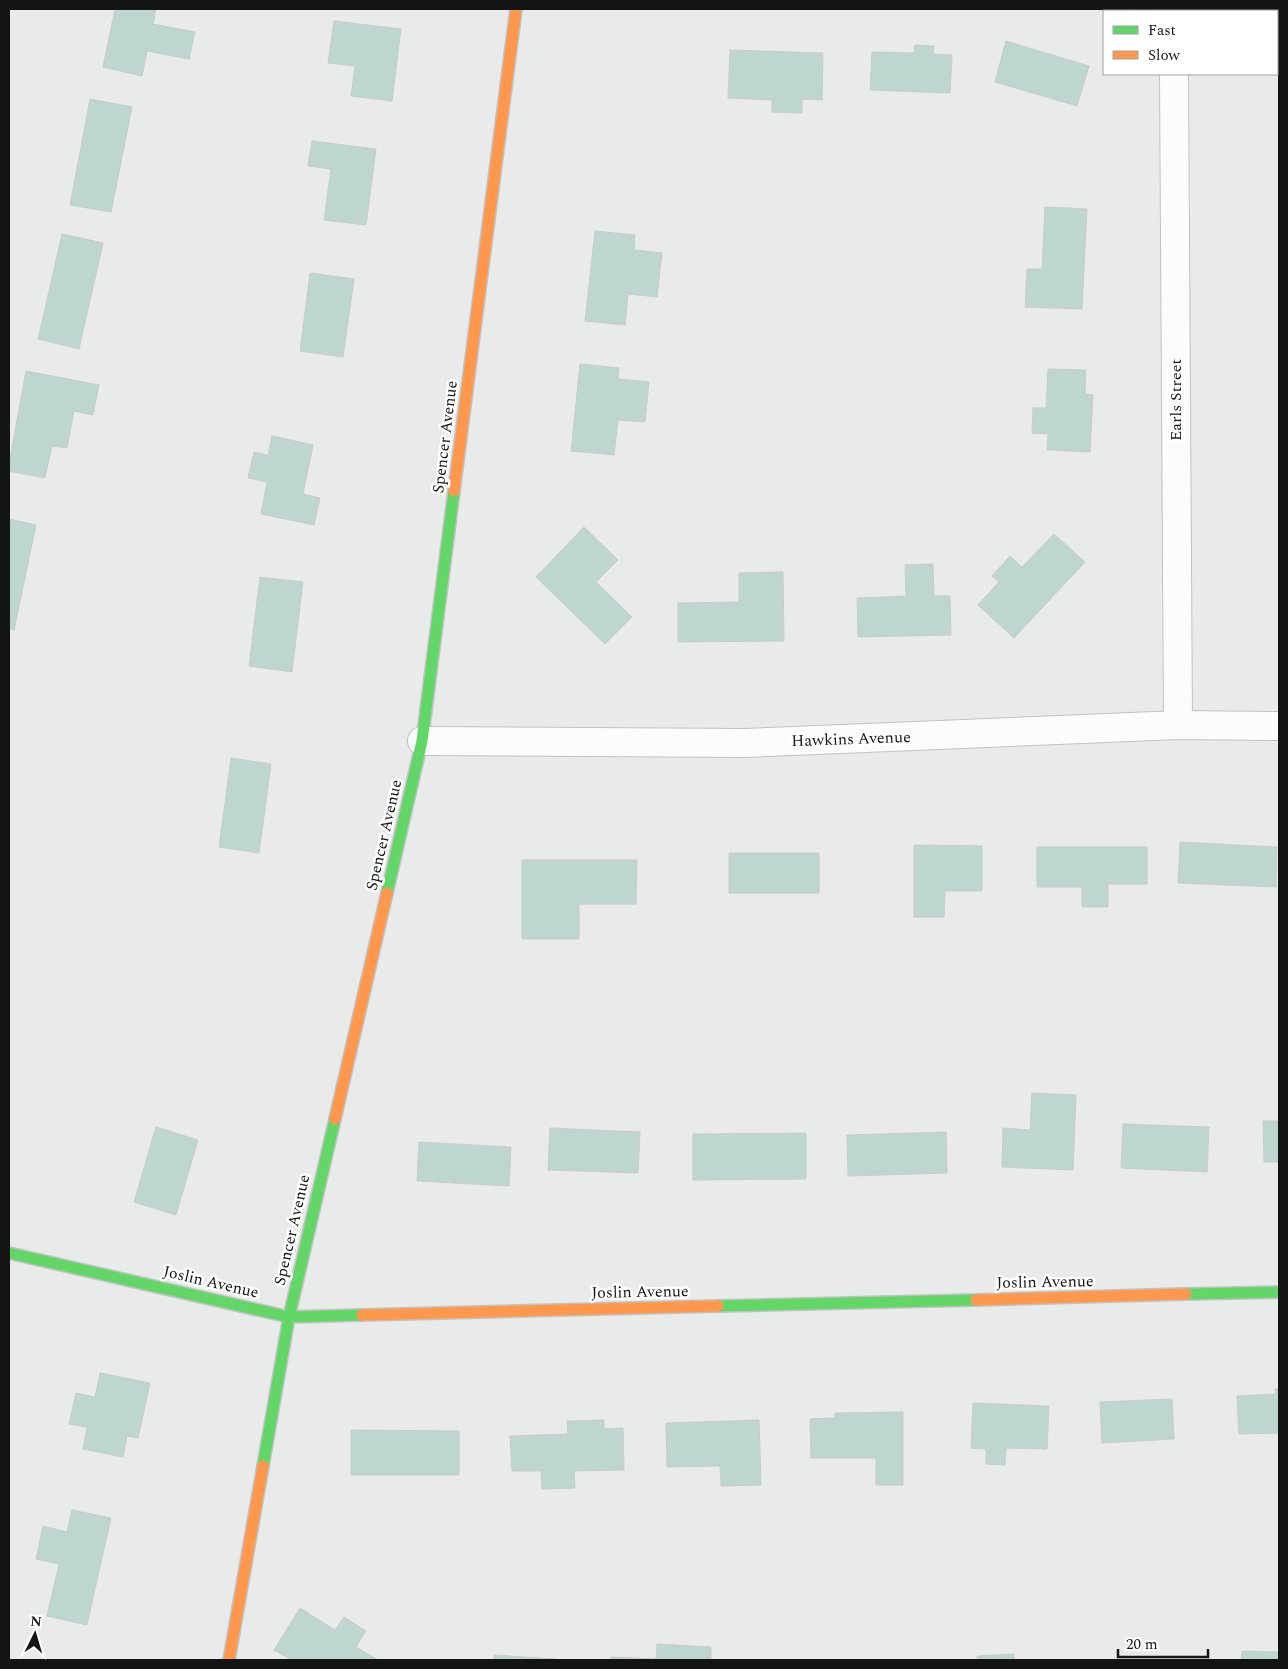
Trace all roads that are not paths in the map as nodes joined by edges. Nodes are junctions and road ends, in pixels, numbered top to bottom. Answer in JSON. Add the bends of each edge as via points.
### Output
{"nodes":[{"id":1,"x":516,"y":9,"type":"edge"},
{"id":2,"x":1174,"y":75,"type":"edge"},
{"id":3,"x":1178,"y":725,"type":"junction"},
{"id":4,"x":1279,"y":726,"type":"edge"},
{"id":5,"x":422,"y":741,"type":"junction"},
{"id":6,"x":9,"y":1252,"type":"edge"},
{"id":7,"x":1279,"y":1292,"type":"edge"},
{"id":8,"x":289,"y":1316,"type":"junction"},
{"id":9,"x":229,"y":1660,"type":"edge"}],
"edges":[{"from":1,"to":5,"type":"street","name":"Spencer Avenue"},
{"from":2,"to":3,"type":"street","name":"Earls Street"},
{"from":3,"to":4,"type":"street","name":"Hawkins Avenue"},
{"from":3,"to":5,"type":"street","name":"Hawkins Avenue","via":[[745,743]]},
{"from":5,"to":8,"type":"street","name":"Spencer Avenue"},
{"from":6,"to":8,"type":"street","name":"Joslin Avenue"},
{"from":7,"to":8,"type":"street","name":"Joslin Avenue"},
{"from":8,"to":9,"type":"street","name":"Spencer Avenue"}]}
